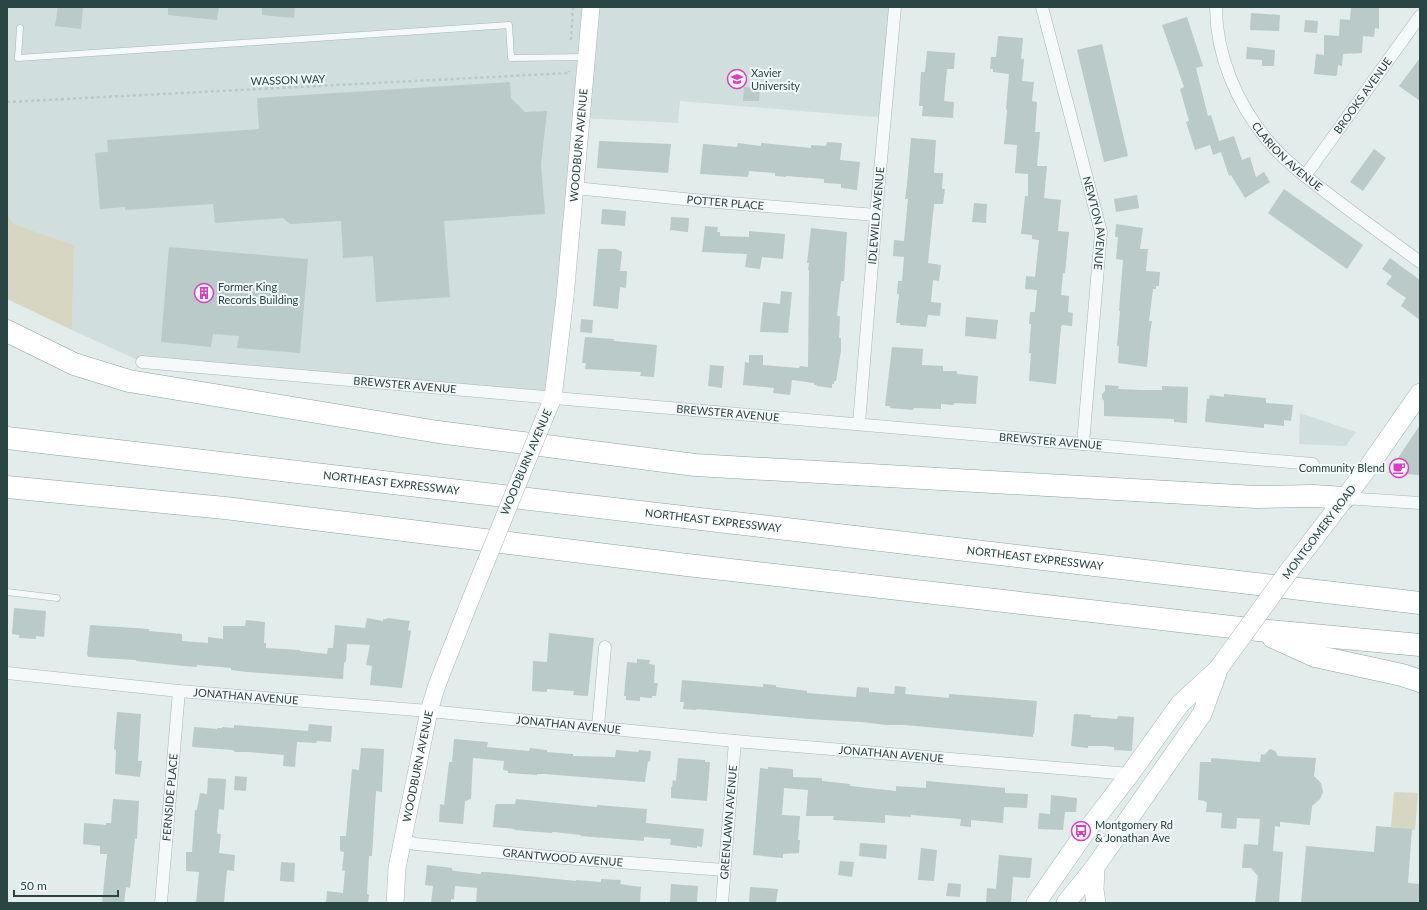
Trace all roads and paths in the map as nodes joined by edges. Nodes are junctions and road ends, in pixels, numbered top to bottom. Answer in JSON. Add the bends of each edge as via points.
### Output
{"nodes":[{"id":1,"x":591,"y":7,"type":"edge"},
{"id":2,"x":895,"y":7,"type":"edge"},
{"id":3,"x":1042,"y":7,"type":"edge"},
{"id":4,"x":1216,"y":7,"type":"edge"},
{"id":5,"x":1420,"y":16,"type":"edge"},
{"id":6,"x":20,"y":28,"type":"dead end"},
{"id":7,"x":586,"y":57,"type":"junction"},
{"id":8,"x":569,"y":73,"type":"dead end"},
{"id":9,"x":7,"y":102,"type":"edge"},
{"id":10,"x":1305,"y":176,"type":"junction"},
{"id":11,"x":575,"y":188,"type":"junction"},
{"id":12,"x":876,"y":215,"type":"junction"},
{"id":13,"x":1420,"y":262,"type":"edge"},
{"id":14,"x":7,"y":331,"type":"edge"},
{"id":15,"x":142,"y":362,"type":"dead end"},
{"id":16,"x":1420,"y":394,"type":"edge"},
{"id":17,"x":553,"y":398,"type":"junction"},
{"id":18,"x":859,"y":424,"type":"junction"},
{"id":19,"x":7,"y":438,"type":"edge"},
{"id":20,"x":1083,"y":444,"type":"junction"},
{"id":21,"x":1313,"y":464,"type":"dead end"},
{"id":22,"x":7,"y":487,"type":"edge"},
{"id":23,"x":1344,"y":498,"type":"junction"},
{"id":24,"x":1420,"y":503,"type":"edge"},
{"id":25,"x":7,"y":592,"type":"edge"},
{"id":26,"x":57,"y":598,"type":"dead end"},
{"id":27,"x":1420,"y":603,"type":"edge"},
{"id":28,"x":1258,"y":630,"type":"junction"},
{"id":29,"x":1420,"y":645,"type":"edge"},
{"id":30,"x":605,"y":647,"type":"dead end"},
{"id":31,"x":1218,"y":669,"type":"junction"},
{"id":32,"x":7,"y":673,"type":"edge"},
{"id":33,"x":1420,"y":681,"type":"edge"},
{"id":34,"x":179,"y":691,"type":"junction"},
{"id":35,"x":429,"y":711,"type":"junction"},
{"id":36,"x":598,"y":727,"type":"junction"},
{"id":37,"x":735,"y":741,"type":"junction"},
{"id":38,"x":1130,"y":774,"type":"junction"},
{"id":39,"x":403,"y":840,"type":"junction"},
{"id":40,"x":1095,"y":867,"type":"junction"},
{"id":41,"x":724,"y":870,"type":"junction"},
{"id":42,"x":1041,"y":901,"type":"edge"},
{"id":43,"x":161,"y":903,"type":"edge"},
{"id":44,"x":395,"y":903,"type":"edge"},
{"id":45,"x":722,"y":903,"type":"edge"},
{"id":46,"x":1066,"y":903,"type":"edge"},
{"id":47,"x":1096,"y":903,"type":"edge"}],
"edges":[{"from":1,"to":7,"type":"street","name":"WOODBURN AVENUE"},
{"from":2,"to":12,"type":"street","name":"IDLEWILD AVENUE"},
{"from":3,"to":20,"type":"street","name":"NEWTON AVENUE","via":[[1101,232]]},
{"from":4,"to":10,"type":"street","name":"CLARION AVENUE","via":[[1221,45],[1240,99],[1252,121],[1268,141],[1285,160]]},
{"from":5,"to":10,"type":"street","name":"BROOKS AVENUE"},
{"from":6,"to":7,"type":"lane","via":[[18,58],[508,25],[511,58]]},
{"from":7,"to":11,"type":"street","name":"WOODBURN AVENUE"},
{"from":8,"to":9,"type":"path","name":"WASSON WAY"},
{"from":10,"to":13,"type":"street","name":"CLARION AVENUE"},
{"from":11,"to":12,"type":"street","name":"POTTER PLACE"},
{"from":11,"to":17,"type":"street","name":"WOODBURN AVENUE"},
{"from":12,"to":18,"type":"street","name":"IDLEWILD AVENUE"},
{"from":14,"to":23,"type":"highway","via":[[74,364],[128,381],[438,432],[695,465],[1247,497]]},
{"from":15,"to":17,"type":"street","name":"BREWSTER AVENUE"},
{"from":16,"to":23,"type":"main road","name":"MONTGOMERY ROAD"},
{"from":17,"to":18,"type":"street","name":"BREWSTER AVENUE"},
{"from":17,"to":35,"type":"street","name":"WOODBURN AVENUE","bridge":true,"via":[[468,606]]},
{"from":18,"to":20,"type":"street","name":"BREWSTER AVENUE"},
{"from":19,"to":27,"type":"highway","name":"NORTHEAST EXPRESSWAY"},
{"from":20,"to":21,"type":"street","name":"BREWSTER AVENUE"},
{"from":22,"to":28,"type":"highway","via":[[226,508],[687,565]]},
{"from":23,"to":24,"type":"street"},
{"from":23,"to":31,"type":"main road","name":"MONTGOMERY ROAD","bridge":true},
{"from":25,"to":26,"type":"lane"},
{"from":28,"to":29,"type":"highway"},
{"from":28,"to":33,"type":"highway","via":[[1315,656]]},
{"from":30,"to":36,"type":"street"},
{"from":31,"to":38,"type":"main road","name":"MONTGOMERY ROAD","via":[[1180,704]]},
{"from":31,"to":40,"type":"main road","name":"MONTGOMERY ROAD","via":[[1202,714]]},
{"from":32,"to":34,"type":"street","name":"JONATHAN AVENUE"},
{"from":34,"to":35,"type":"street","name":"JONATHAN AVENUE"},
{"from":34,"to":43,"type":"street","name":"FERNSIDE PLACE"},
{"from":35,"to":36,"type":"street","name":"JONATHAN AVENUE"},
{"from":35,"to":39,"type":"street","name":"WOODBURN AVENUE"},
{"from":36,"to":37,"type":"street","name":"JONATHAN AVENUE"},
{"from":37,"to":38,"type":"street","name":"JONATHAN AVENUE"},
{"from":37,"to":41,"type":"street","name":"GREENLAWN AVENUE"},
{"from":38,"to":42,"type":"main road","name":"MONTGOMERY ROAD","via":[[1084,834]]},
{"from":39,"to":41,"type":"street","name":"GRANTWOOD AVENUE","via":[[415,844],[551,857]]},
{"from":39,"to":44,"type":"street","name":"WOODBURN AVENUE","via":[[397,868]]},
{"from":40,"to":46,"type":"main road","name":"MONTGOMERY ROAD"},
{"from":40,"to":47,"type":"main road"},
{"from":41,"to":45,"type":"street","name":"GREENLAWN AVENUE"}]}
